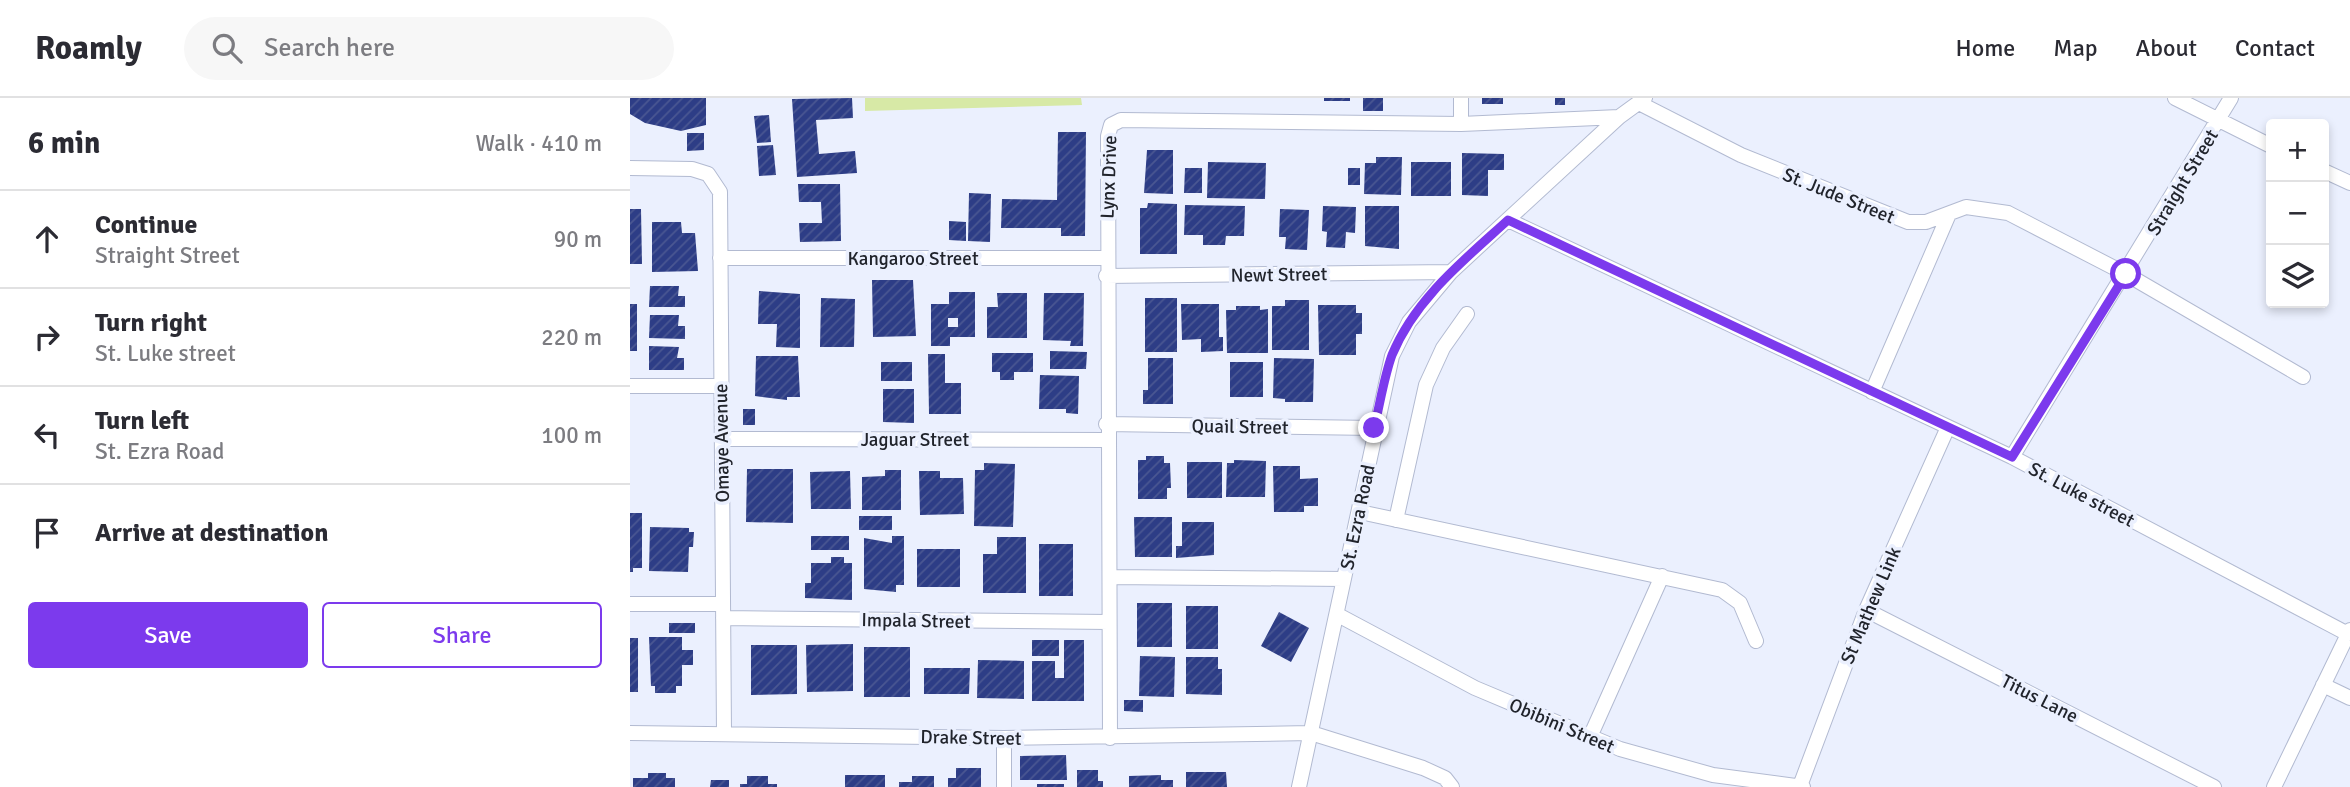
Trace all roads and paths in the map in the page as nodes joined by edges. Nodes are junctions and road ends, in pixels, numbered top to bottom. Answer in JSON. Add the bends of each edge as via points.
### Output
{"nodes":[{"id":1,"x":1461,"y":98,"type":"edge"},
{"id":2,"x":2175,"y":98,"type":"edge"},
{"id":3,"x":2231,"y":98,"type":"edge"},
{"id":4,"x":1642,"y":100,"type":"edge"},
{"id":5,"x":1619,"y":117,"type":"junction"},
{"id":6,"x":2218,"y":120,"type":"junction"},
{"id":7,"x":1461,"y":124,"type":"junction"},
{"id":8,"x":2266,"y":143,"type":"edge"},
{"id":9,"x":630,"y":168,"type":"edge"},
{"id":10,"x":2329,"y":173,"type":"edge"},
{"id":11,"x":2350,"y":183,"type":"edge"},
{"id":12,"x":1949,"y":214,"type":"junction"},
{"id":13,"x":1508,"y":220,"type":"junction"},
{"id":14,"x":720,"y":258,"type":"junction"},
{"id":15,"x":1106,"y":258,"type":"junction"},
{"id":16,"x":1451,"y":272,"type":"junction"},
{"id":17,"x":2126,"y":274,"type":"junction"},
{"id":18,"x":1106,"y":276,"type":"junction"},
{"id":19,"x":1467,"y":314,"type":"dead end"},
{"id":20,"x":2303,"y":377,"type":"dead end"},
{"id":21,"x":630,"y":386,"type":"edge"},
{"id":22,"x":719,"y":386,"type":"junction"},
{"id":23,"x":1872,"y":392,"type":"junction"},
{"id":24,"x":1107,"y":424,"type":"junction"},
{"id":25,"x":1948,"y":427,"type":"junction"},
{"id":26,"x":1374,"y":428,"type":"junction"},
{"id":27,"x":723,"y":439,"type":"junction"},
{"id":28,"x":1107,"y":440,"type":"junction"},
{"id":29,"x":2012,"y":457,"type":"junction"},
{"id":30,"x":1360,"y":512,"type":"junction"},
{"id":31,"x":1396,"y":520,"type":"junction"},
{"id":32,"x":1662,"y":576,"type":"junction"},
{"id":33,"x":1110,"y":577,"type":"junction"},
{"id":34,"x":1344,"y":579,"type":"junction"},
{"id":35,"x":630,"y":604,"type":"edge"},
{"id":36,"x":1866,"y":610,"type":"junction"},
{"id":37,"x":723,"y":611,"type":"junction"},
{"id":38,"x":1338,"y":615,"type":"junction"},
{"id":39,"x":1109,"y":622,"type":"junction"},
{"id":40,"x":2349,"y":632,"type":"edge"},
{"id":41,"x":1756,"y":641,"type":"dead end"},
{"id":42,"x":2323,"y":684,"type":"junction"},
{"id":43,"x":2350,"y":698,"type":"edge"},
{"id":44,"x":630,"y":733,"type":"edge"},
{"id":45,"x":724,"y":733,"type":"junction"},
{"id":46,"x":1311,"y":733,"type":"junction"},
{"id":47,"x":1590,"y":737,"type":"junction"},
{"id":48,"x":1004,"y":738,"type":"junction"},
{"id":49,"x":1110,"y":738,"type":"junction"},
{"id":50,"x":1801,"y":786,"type":"edge"},
{"id":51,"x":1004,"y":787,"type":"edge"},
{"id":52,"x":1299,"y":787,"type":"edge"},
{"id":53,"x":1452,"y":787,"type":"edge"},
{"id":54,"x":2214,"y":787,"type":"edge"},
{"id":55,"x":2274,"y":787,"type":"edge"}],
"edges":[{"from":1,"to":7,"type":"street"},
{"from":2,"to":6,"type":"street"},
{"from":3,"to":6,"type":"street","name":"Straight Street"},
{"from":4,"to":5,"type":"street","name":"St. Ezra Road"},
{"from":4,"to":12,"type":"street","name":"St. Jude Street","via":[[1741,155],[1908,222]]},
{"from":5,"to":7,"type":"street","name":"Lynx Drive"},
{"from":5,"to":13,"type":"street","name":"St. Ezra Road"},
{"from":6,"to":8,"type":"street"},
{"from":6,"to":17,"type":"street","name":"Straight Street"},
{"from":7,"to":15,"type":"street","name":"Lynx Drive","via":[[1116,122],[1108,136]]},
{"from":9,"to":14,"type":"street","name":"Omaye Avenue","via":[[692,169],[708,174],[720,191]]},
{"from":10,"to":11,"type":"street"},
{"from":12,"to":17,"type":"street","name":"St. Jude Street","via":[[1966,208],[2008,213]]},
{"from":12,"to":23,"type":"street"},
{"from":13,"to":16,"type":"street","name":"St. Ezra Road"},
{"from":13,"to":23,"type":"street","name":"St. Luke street"},
{"from":14,"to":15,"type":"street","name":"Kangaroo Street"},
{"from":14,"to":22,"type":"street","name":"Omaye Avenue"},
{"from":15,"to":18,"type":"street","name":"Lynx Drive"},
{"from":16,"to":18,"type":"street","name":"Newt Street"},
{"from":16,"to":26,"type":"street","name":"St. Ezra Road","via":[[1409,322],[1392,356]]},
{"from":17,"to":20,"type":"street","name":"St. Jude Street"},
{"from":17,"to":29,"type":"street","name":"Straight Street"},
{"from":18,"to":24,"type":"street","name":"Lynx Drive"},
{"from":19,"to":31,"type":"street","via":[[1443,348],[1426,385]]},
{"from":21,"to":22,"type":"street"},
{"from":22,"to":27,"type":"street","name":"Omaye Avenue"},
{"from":23,"to":25,"type":"street","name":"St. Luke street"},
{"from":24,"to":26,"type":"street","name":"Quail Street"},
{"from":24,"to":28,"type":"street","name":"Lynx Drive"},
{"from":25,"to":29,"type":"street","name":"St. Luke street"},
{"from":25,"to":36,"type":"street","name":"St Mathew Link"},
{"from":26,"to":30,"type":"street","name":"St. Ezra Road"},
{"from":27,"to":28,"type":"street","name":"Jaguar Street"},
{"from":27,"to":37,"type":"street","name":"Omaye Avenue"},
{"from":28,"to":33,"type":"street","name":"Lynx Drive"},
{"from":29,"to":40,"type":"street","name":"St. Luke street"},
{"from":30,"to":31,"type":"street"},
{"from":30,"to":34,"type":"street","name":"St. Ezra Road"},
{"from":31,"to":32,"type":"street"},
{"from":32,"to":41,"type":"street","via":[[1735,597]]},
{"from":32,"to":47,"type":"street"},
{"from":33,"to":34,"type":"street"},
{"from":33,"to":39,"type":"street","name":"Lynx Drive"},
{"from":34,"to":38,"type":"street","name":"St. Ezra Road"},
{"from":35,"to":37,"type":"street","name":"Impala Street"},
{"from":36,"to":50,"type":"street","name":"St Mathew Link"},
{"from":36,"to":54,"type":"street","name":"Titus Lane"},
{"from":37,"to":39,"type":"street","name":"Impala Street"},
{"from":37,"to":45,"type":"street","name":"Omaye Avenue"},
{"from":38,"to":46,"type":"street","name":"St. Ezra Road"},
{"from":38,"to":47,"type":"street","name":"Obibini Street","via":[[1475,688]]},
{"from":39,"to":49,"type":"street","name":"Lynx Drive"},
{"from":40,"to":42,"type":"street"},
{"from":42,"to":43,"type":"street"},
{"from":42,"to":55,"type":"street"},
{"from":44,"to":45,"type":"street","name":"Drake Street"},
{"from":45,"to":48,"type":"street","name":"Drake Street"},
{"from":46,"to":49,"type":"street","name":"Drake Street"},
{"from":46,"to":52,"type":"street","name":"St. Ezra Road"},
{"from":46,"to":53,"type":"street","name":"Drake Street","via":[[1423,768],[1445,778]]},
{"from":47,"to":50,"type":"street","name":"Obibini Street","via":[[1620,750],[1713,775]]},
{"from":48,"to":49,"type":"street","name":"Drake Street"},
{"from":48,"to":51,"type":"street"}]}
